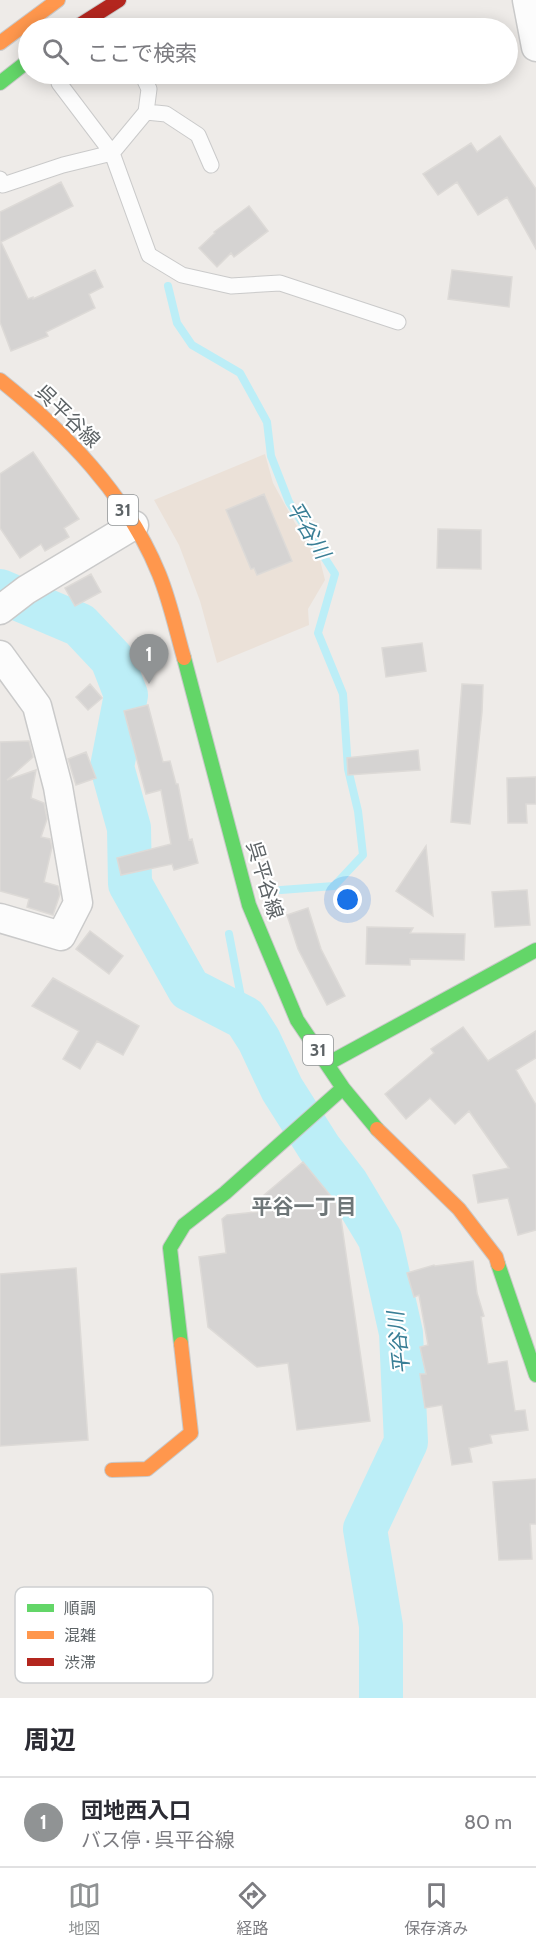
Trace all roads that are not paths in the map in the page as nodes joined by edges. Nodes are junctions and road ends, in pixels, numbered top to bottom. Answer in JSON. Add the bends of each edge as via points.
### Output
{"nodes":[{"id":1,"x":58,"y":0,"type":"edge"},
{"id":2,"x":119,"y":0,"type":"edge"},
{"id":3,"x":527,"y":0,"type":"edge"},
{"id":4,"x":31,"y":15,"type":"edge"},
{"id":5,"x":91,"y":18,"type":"edge"},
{"id":6,"x":18,"y":27,"type":"edge"},
{"id":7,"x":0,"y":43,"type":"edge"},
{"id":8,"x":536,"y":46,"type":"edge"},
{"id":9,"x":18,"y":69,"type":"edge"},
{"id":10,"x":0,"y":83,"type":"edge"},
{"id":11,"x":60,"y":84,"type":"edge"},
{"id":12,"x":147,"y":84,"type":"edge"},
{"id":13,"x":146,"y":112,"type":"junction"},
{"id":14,"x":112,"y":153,"type":"junction"},
{"id":15,"x":211,"y":165,"type":"dead end"},
{"id":16,"x":0,"y":179,"type":"edge"},
{"id":17,"x":398,"y":322,"type":"dead end"},
{"id":18,"x":0,"y":380,"type":"edge"},
{"id":19,"x":134,"y":525,"type":"junction"},
{"id":20,"x":10,"y":602,"type":"edge"},
{"id":21,"x":0,"y":655,"type":"edge"},
{"id":22,"x":0,"y":918,"type":"edge"},
{"id":23,"x":536,"y":950,"type":"edge"},
{"id":24,"x":327,"y":1064,"type":"junction"},
{"id":25,"x":343,"y":1088,"type":"junction"},
{"id":26,"x":536,"y":1375,"type":"edge"},
{"id":27,"x":112,"y":1470,"type":"dead end"}],
"edges":[{"from":1,"to":4,"type":"main road"},
{"from":2,"to":5,"type":"main road"},
{"from":3,"to":8,"type":"street"},
{"from":6,"to":7,"type":"main road"},
{"from":9,"to":10,"type":"main road"},
{"from":11,"to":14,"type":"lane"},
{"from":12,"to":13,"type":"lane"},
{"from":13,"to":14,"type":"lane"},
{"from":13,"to":15,"type":"lane","via":[[165,114],[198,135]]},
{"from":14,"to":16,"type":"lane","via":[[3,185]]},
{"from":14,"to":17,"type":"lane","via":[[149,255],[182,275],[231,285],[280,283]]},
{"from":18,"to":19,"type":"main road","name":"呉平谷線","number":"31","via":[[36,409],[93,467]]},
{"from":19,"to":20,"type":"street"},
{"from":19,"to":24,"type":"main road","name":"呉平谷線","number":"31","via":[[163,585],[249,905],[297,1020]]},
{"from":21,"to":22,"type":"street","via":[[37,706],[58,787],[78,903],[61,936]]},
{"from":23,"to":24,"type":"main road"},
{"from":24,"to":25,"type":"main road","name":"呉平谷線","number":"31"},
{"from":25,"to":26,"type":"main road","name":"呉平谷線","number":"31","via":[[372,1125],[459,1209],[496,1257]]},
{"from":25,"to":27,"type":"main road","via":[[184,1225],[170,1248],[190,1433],[147,1469]]}]}
